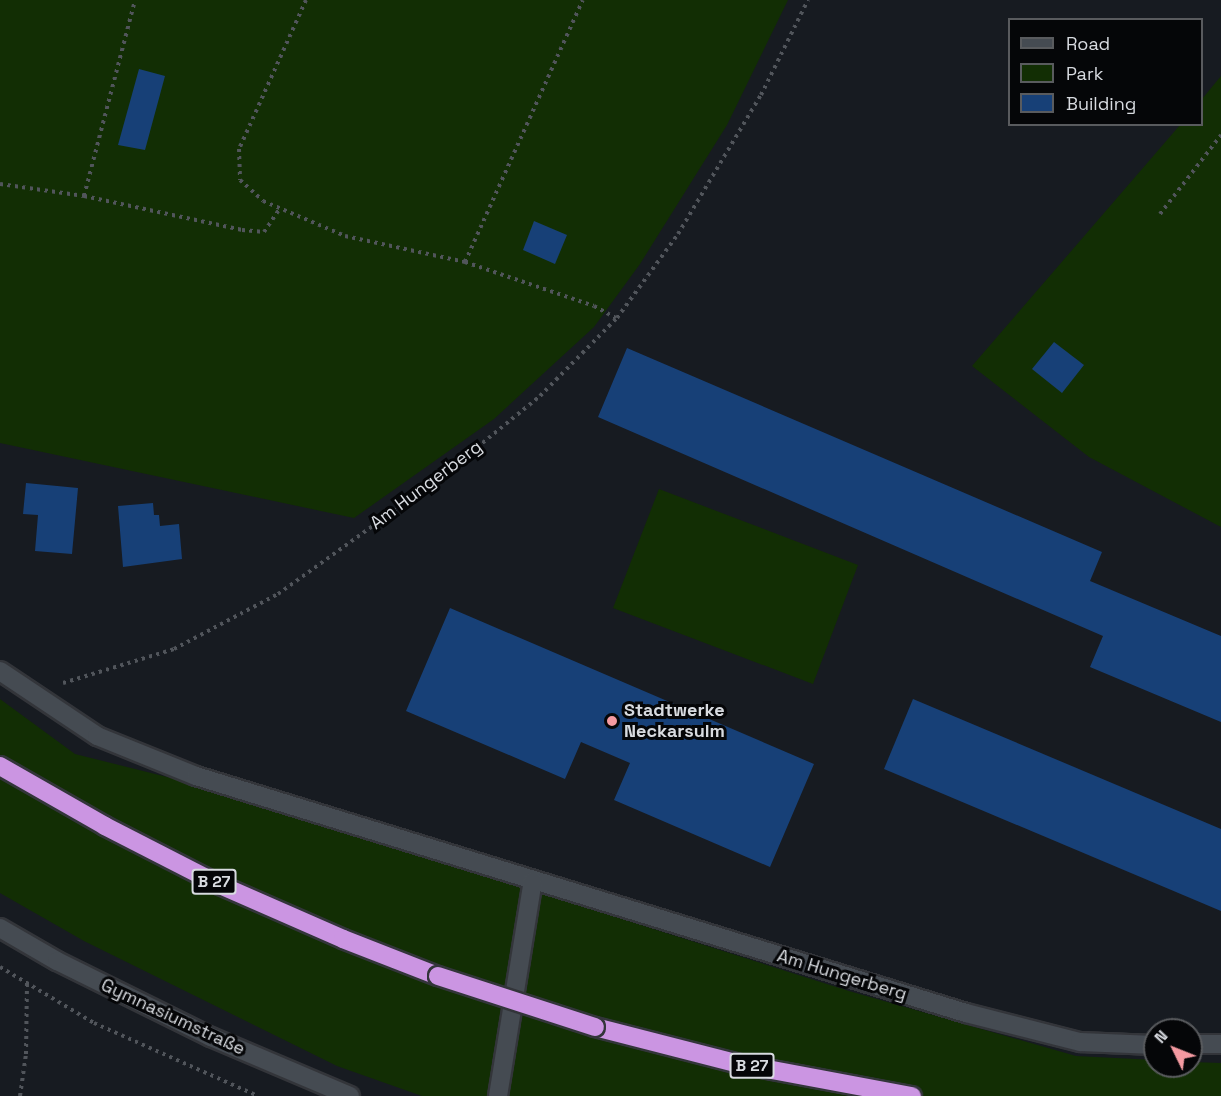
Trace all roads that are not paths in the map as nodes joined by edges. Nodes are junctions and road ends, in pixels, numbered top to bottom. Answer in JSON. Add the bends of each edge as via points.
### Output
{"nodes":[{"id":1,"x":0,"y":671,"type":"edge"},
{"id":2,"x":0,"y":766,"type":"edge"},
{"id":3,"x":533,"y":881,"type":"junction"},
{"id":4,"x":0,"y":927,"type":"edge"},
{"id":5,"x":1203,"y":1044,"type":"edge"},
{"id":6,"x":1221,"y":1044,"type":"edge"},
{"id":7,"x":1143,"y":1045,"type":"edge"},
{"id":8,"x":350,"y":1096,"type":"edge"},
{"id":9,"x":498,"y":1096,"type":"edge"},
{"id":10,"x":912,"y":1096,"type":"edge"}],
"edges":[{"from":1,"to":3,"type":"street","name":"Am Hungerberg","via":[[97,736],[196,776]]},
{"from":2,"to":10,"type":"highway","number":"B 27","bridge":true,"via":[[220,885],[438,976],[595,1027],[735,1063]]},
{"from":3,"to":7,"type":"street","name":"Am Hungerberg","via":[[966,1013],[1080,1042]]},
{"from":3,"to":9,"type":"street"},
{"from":4,"to":8,"type":"street","name":"Gymnasiumstraße","via":[[57,961],[211,1037]]},
{"from":5,"to":6,"type":"street"}]}
